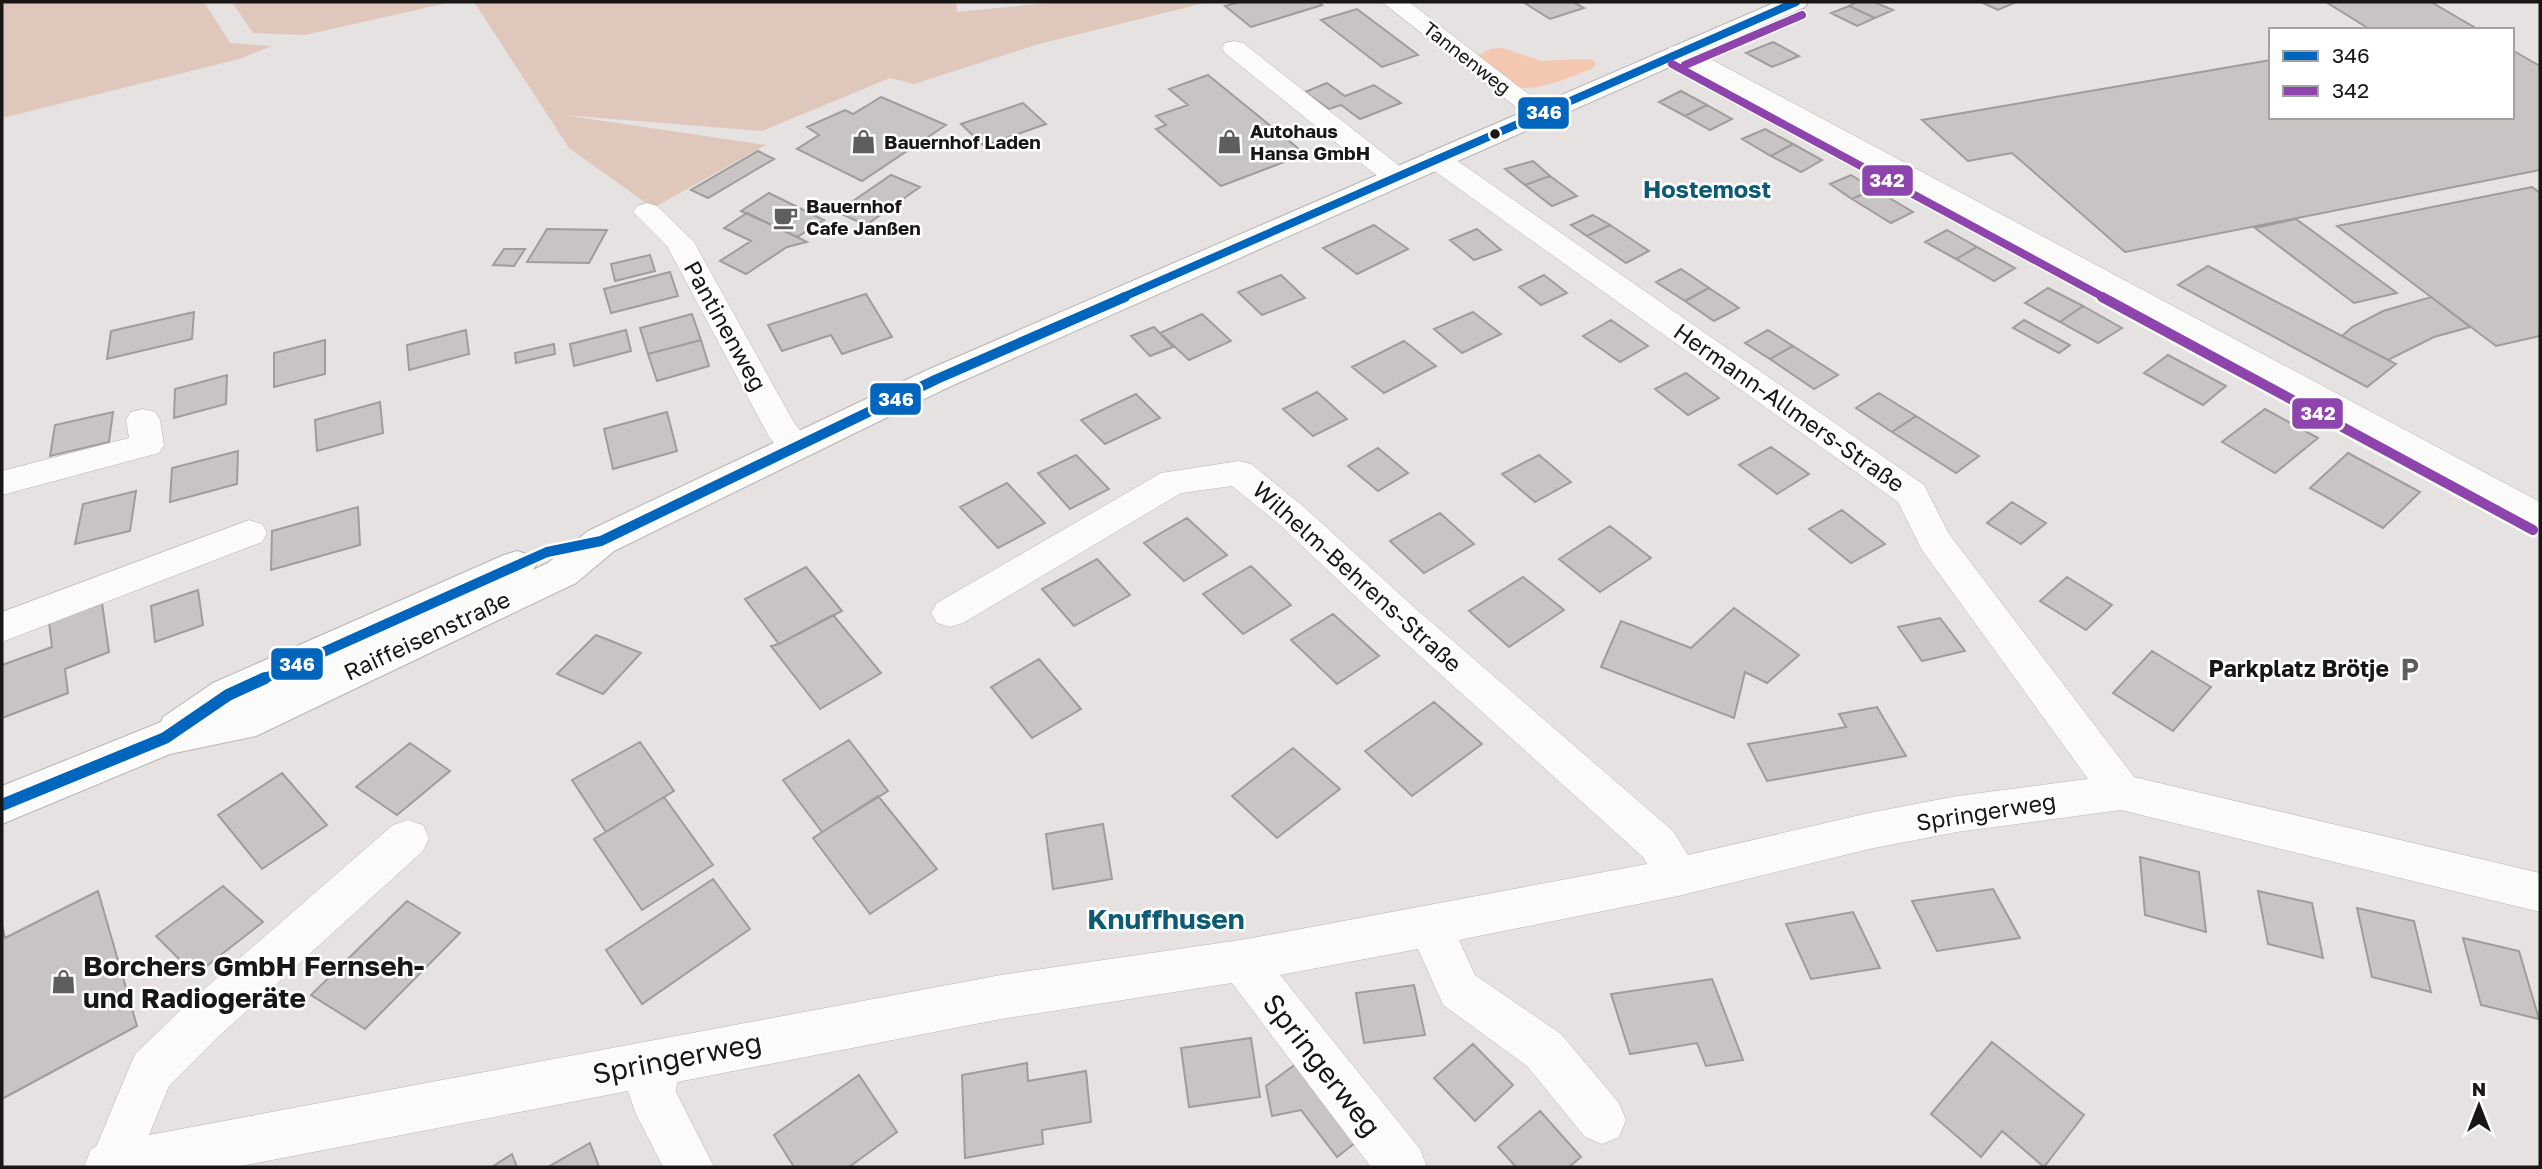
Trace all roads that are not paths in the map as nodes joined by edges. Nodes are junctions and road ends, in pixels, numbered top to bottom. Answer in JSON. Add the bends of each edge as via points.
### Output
{"nodes":[{"id":1,"x":1394,"y":2,"type":"edge"},
{"id":2,"x":1796,"y":2,"type":"edge"},
{"id":3,"x":1234,"y":48,"type":"dead end"},
{"id":4,"x":1679,"y":52,"type":"junction"},
{"id":5,"x":1540,"y":113,"type":"junction"},
{"id":6,"x":1436,"y":159,"type":"junction"},
{"id":7,"x":1396,"y":177,"type":"junction"},
{"id":8,"x":647,"y":212,"type":"dead end"},
{"id":9,"x":143,"y":421,"type":"dead end"},
{"id":10,"x":795,"y":447,"type":"junction"},
{"id":11,"x":2,"y":483,"type":"edge"},
{"id":12,"x":2540,"y":518,"type":"edge"},
{"id":13,"x":249,"y":533,"type":"dead end"},
{"id":14,"x":950,"y":613,"type":"dead end"},
{"id":15,"x":2,"y":627,"type":"edge"},
{"id":16,"x":2121,"y":793,"type":"junction"},
{"id":17,"x":2,"y":805,"type":"edge"},
{"id":18,"x":408,"y":838,"type":"dead end"},
{"id":19,"x":1678,"y":877,"type":"junction"},
{"id":20,"x":2540,"y":893,"type":"edge"},
{"id":21,"x":1430,"y":926,"type":"junction"},
{"id":22,"x":1247,"y":960,"type":"junction"},
{"id":23,"x":655,"y":1062,"type":"junction"},
{"id":24,"x":1602,"y":1120,"type":"dead end"},
{"id":25,"x":114,"y":1165,"type":"edge"},
{"id":26,"x":689,"y":1167,"type":"edge"},
{"id":27,"x":1402,"y":1167,"type":"edge"}],
"edges":[{"from":1,"to":5,"type":"street","name":"Tannenweg"},
{"from":2,"to":4,"type":"street","name":"Raiffeisenstraße"},
{"from":3,"to":7,"type":"street"},
{"from":4,"to":5,"type":"street","name":"Raiffeisenstraße"},
{"from":4,"to":12,"type":"street"},
{"from":5,"to":6,"type":"street","name":"Raiffeisenstraße"},
{"from":6,"to":7,"type":"street","name":"Raiffeisenstraße"},
{"from":6,"to":16,"type":"street","name":"Hermann-Allmers-Straße","via":[[1912,494],[1935,541]]},
{"from":7,"to":10,"type":"street","name":"Raiffeisenstraße","via":[[937,379]]},
{"from":8,"to":10,"type":"street","name":"Pantinenweg","via":[[679,242]]},
{"from":9,"to":11,"type":"street","via":[[147,445]]},
{"from":10,"to":17,"type":"street","name":"Raiffeisenstraße","via":[[601,541],[562,573],[241,724],[165,738]]},
{"from":13,"to":15,"type":"street"},
{"from":14,"to":19,"type":"street","name":"Wilhelm-Behrens-Straße","via":[[1173,482],[1239,473],[1658,844]]},
{"from":16,"to":19,"type":"street","name":"Springerweg","via":[[1957,814]]},
{"from":16,"to":20,"type":"street","name":"Springerweg"},
{"from":18,"to":25,"type":"street","via":[[152,1070]]},
{"from":19,"to":21,"type":"street","name":"Springerweg"},
{"from":21,"to":22,"type":"street","name":"Springerweg"},
{"from":21,"to":24,"type":"street","via":[[1459,990],[1544,1050]]},
{"from":22,"to":23,"type":"street","name":"Springerweg","via":[[1001,998]]},
{"from":22,"to":27,"type":"street","name":"Springerweg","via":[[1251,974]]},
{"from":23,"to":25,"type":"street","name":"Springerweg"},
{"from":23,"to":26,"type":"street","via":[[652,1095]]}]}
